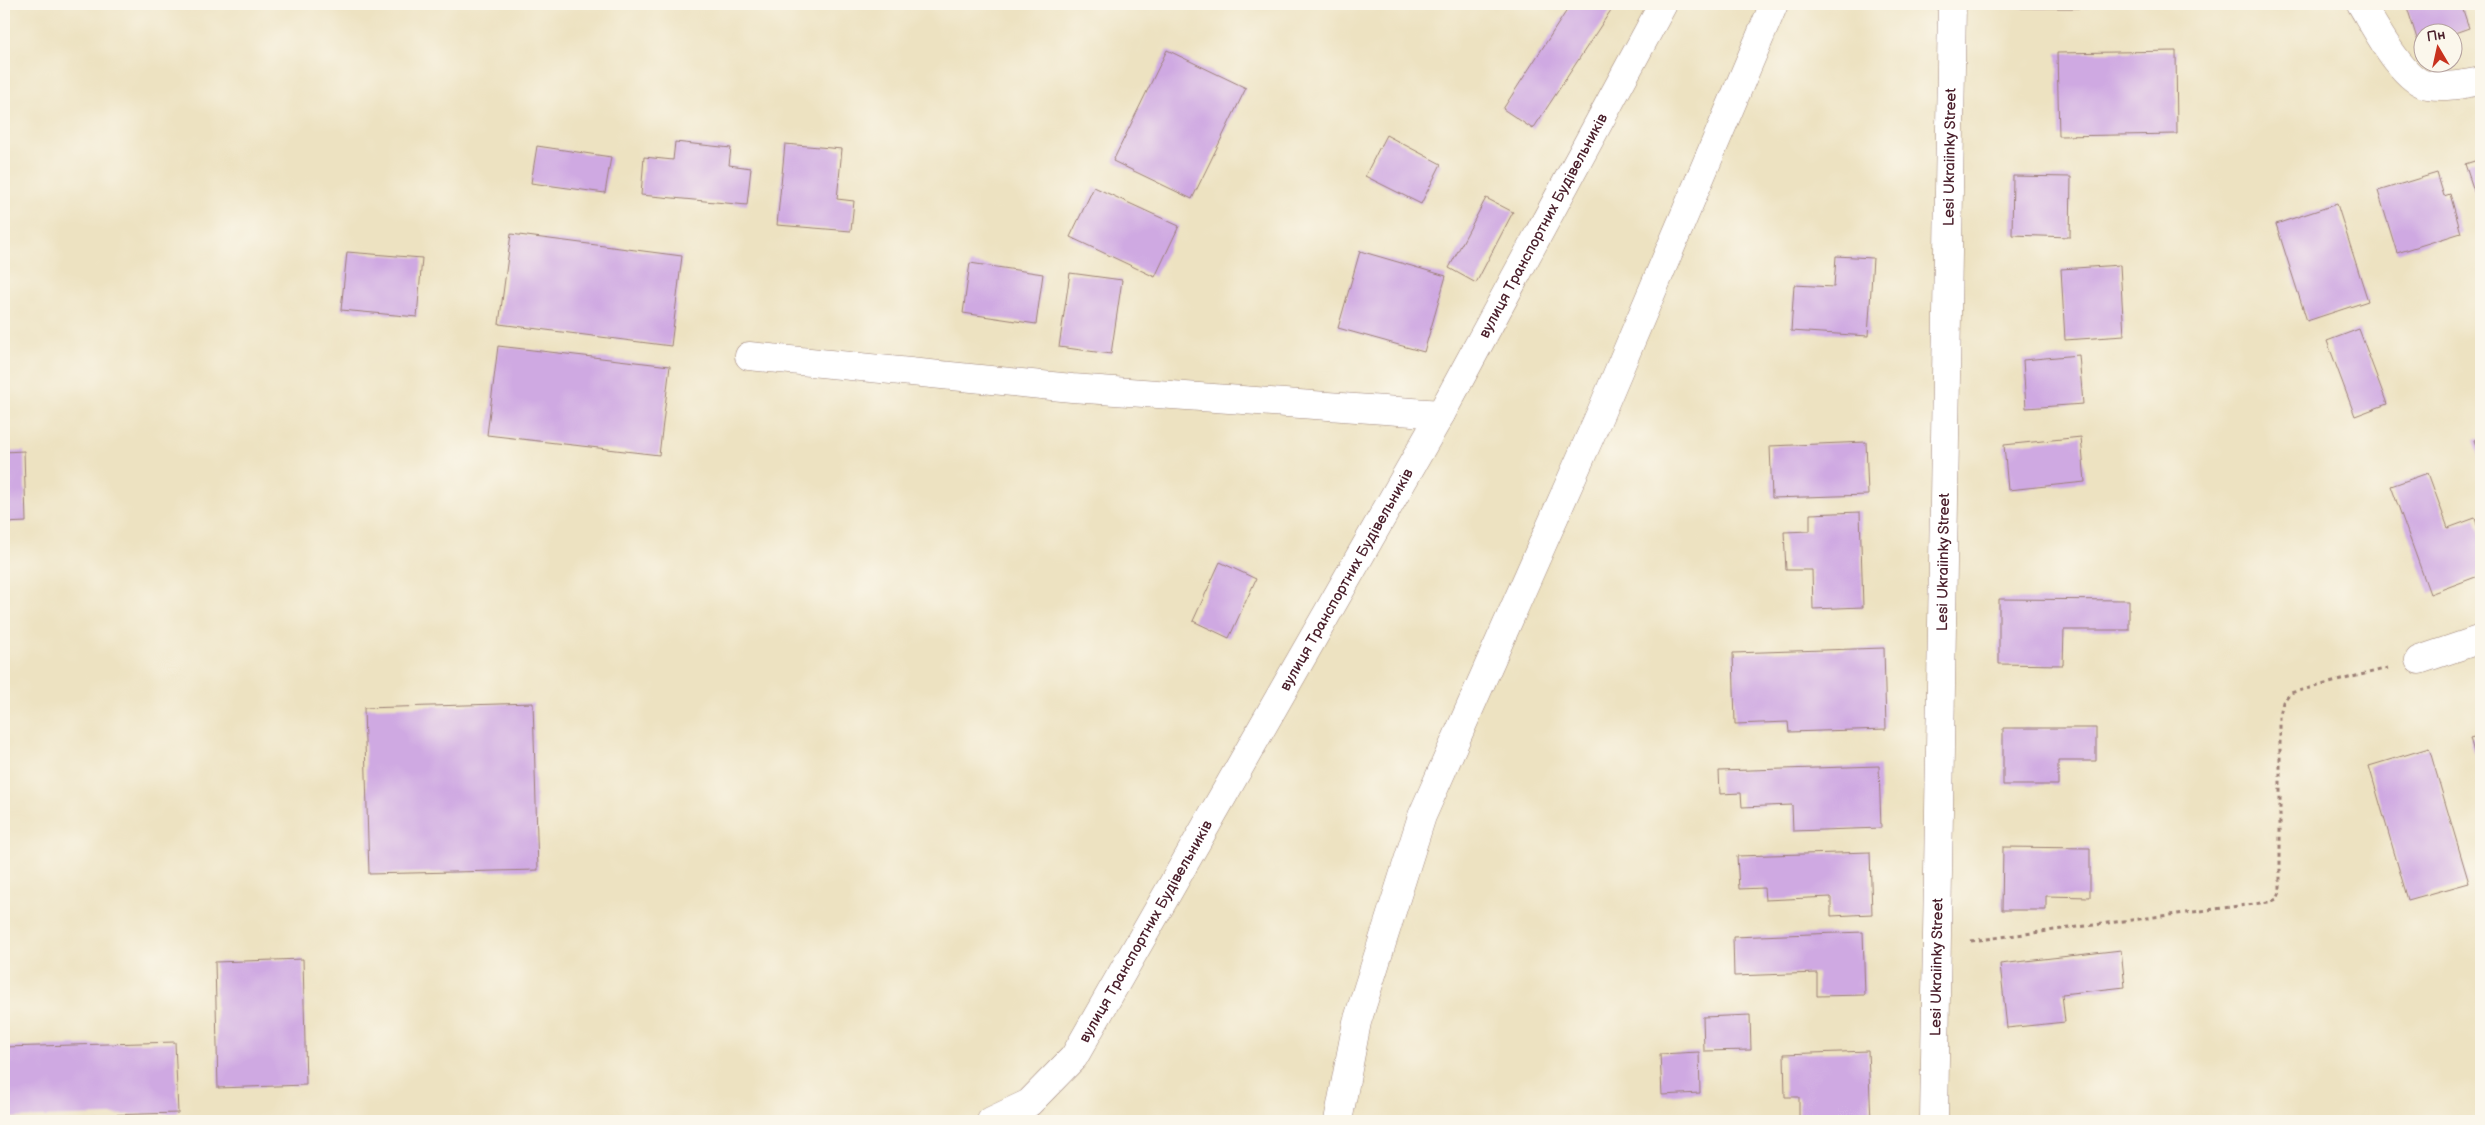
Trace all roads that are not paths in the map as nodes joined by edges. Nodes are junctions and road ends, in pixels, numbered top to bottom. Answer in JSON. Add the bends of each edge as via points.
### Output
{"nodes":[{"id":1,"x":1663,"y":4,"type":"edge"},
{"id":2,"x":1774,"y":4,"type":"edge"},
{"id":3,"x":1952,"y":4,"type":"edge"},
{"id":4,"x":2361,"y":4,"type":"edge"},
{"id":5,"x":2481,"y":81,"type":"edge"},
{"id":6,"x":749,"y":356,"type":"dead end"},
{"id":7,"x":1441,"y":414,"type":"junction"},
{"id":8,"x":2481,"y":639,"type":"edge"},
{"id":9,"x":2418,"y":660,"type":"road end"},
{"id":10,"x":991,"y":1121,"type":"edge"},
{"id":11,"x":1338,"y":1121,"type":"edge"},
{"id":12,"x":1934,"y":1121,"type":"edge"}],
"edges":[{"from":1,"to":7,"type":"street","name":"вулиця Транспортних Будівельників"},
{"from":2,"to":11,"type":"street","via":[[1601,412],[1422,816],[1357,1022]]},
{"from":3,"to":12,"type":"street","name":"Lesi Ukraiinky Street"},
{"from":4,"to":5,"type":"street","via":[[2395,60],[2426,85],[2451,86]]},
{"from":6,"to":7,"type":"street","via":[[1072,388]]},
{"from":7,"to":10,"type":"street","name":"вулиця Транспортних Будівельників","via":[[1074,1057],[1029,1103]]},
{"from":8,"to":9,"type":"street"}]}
